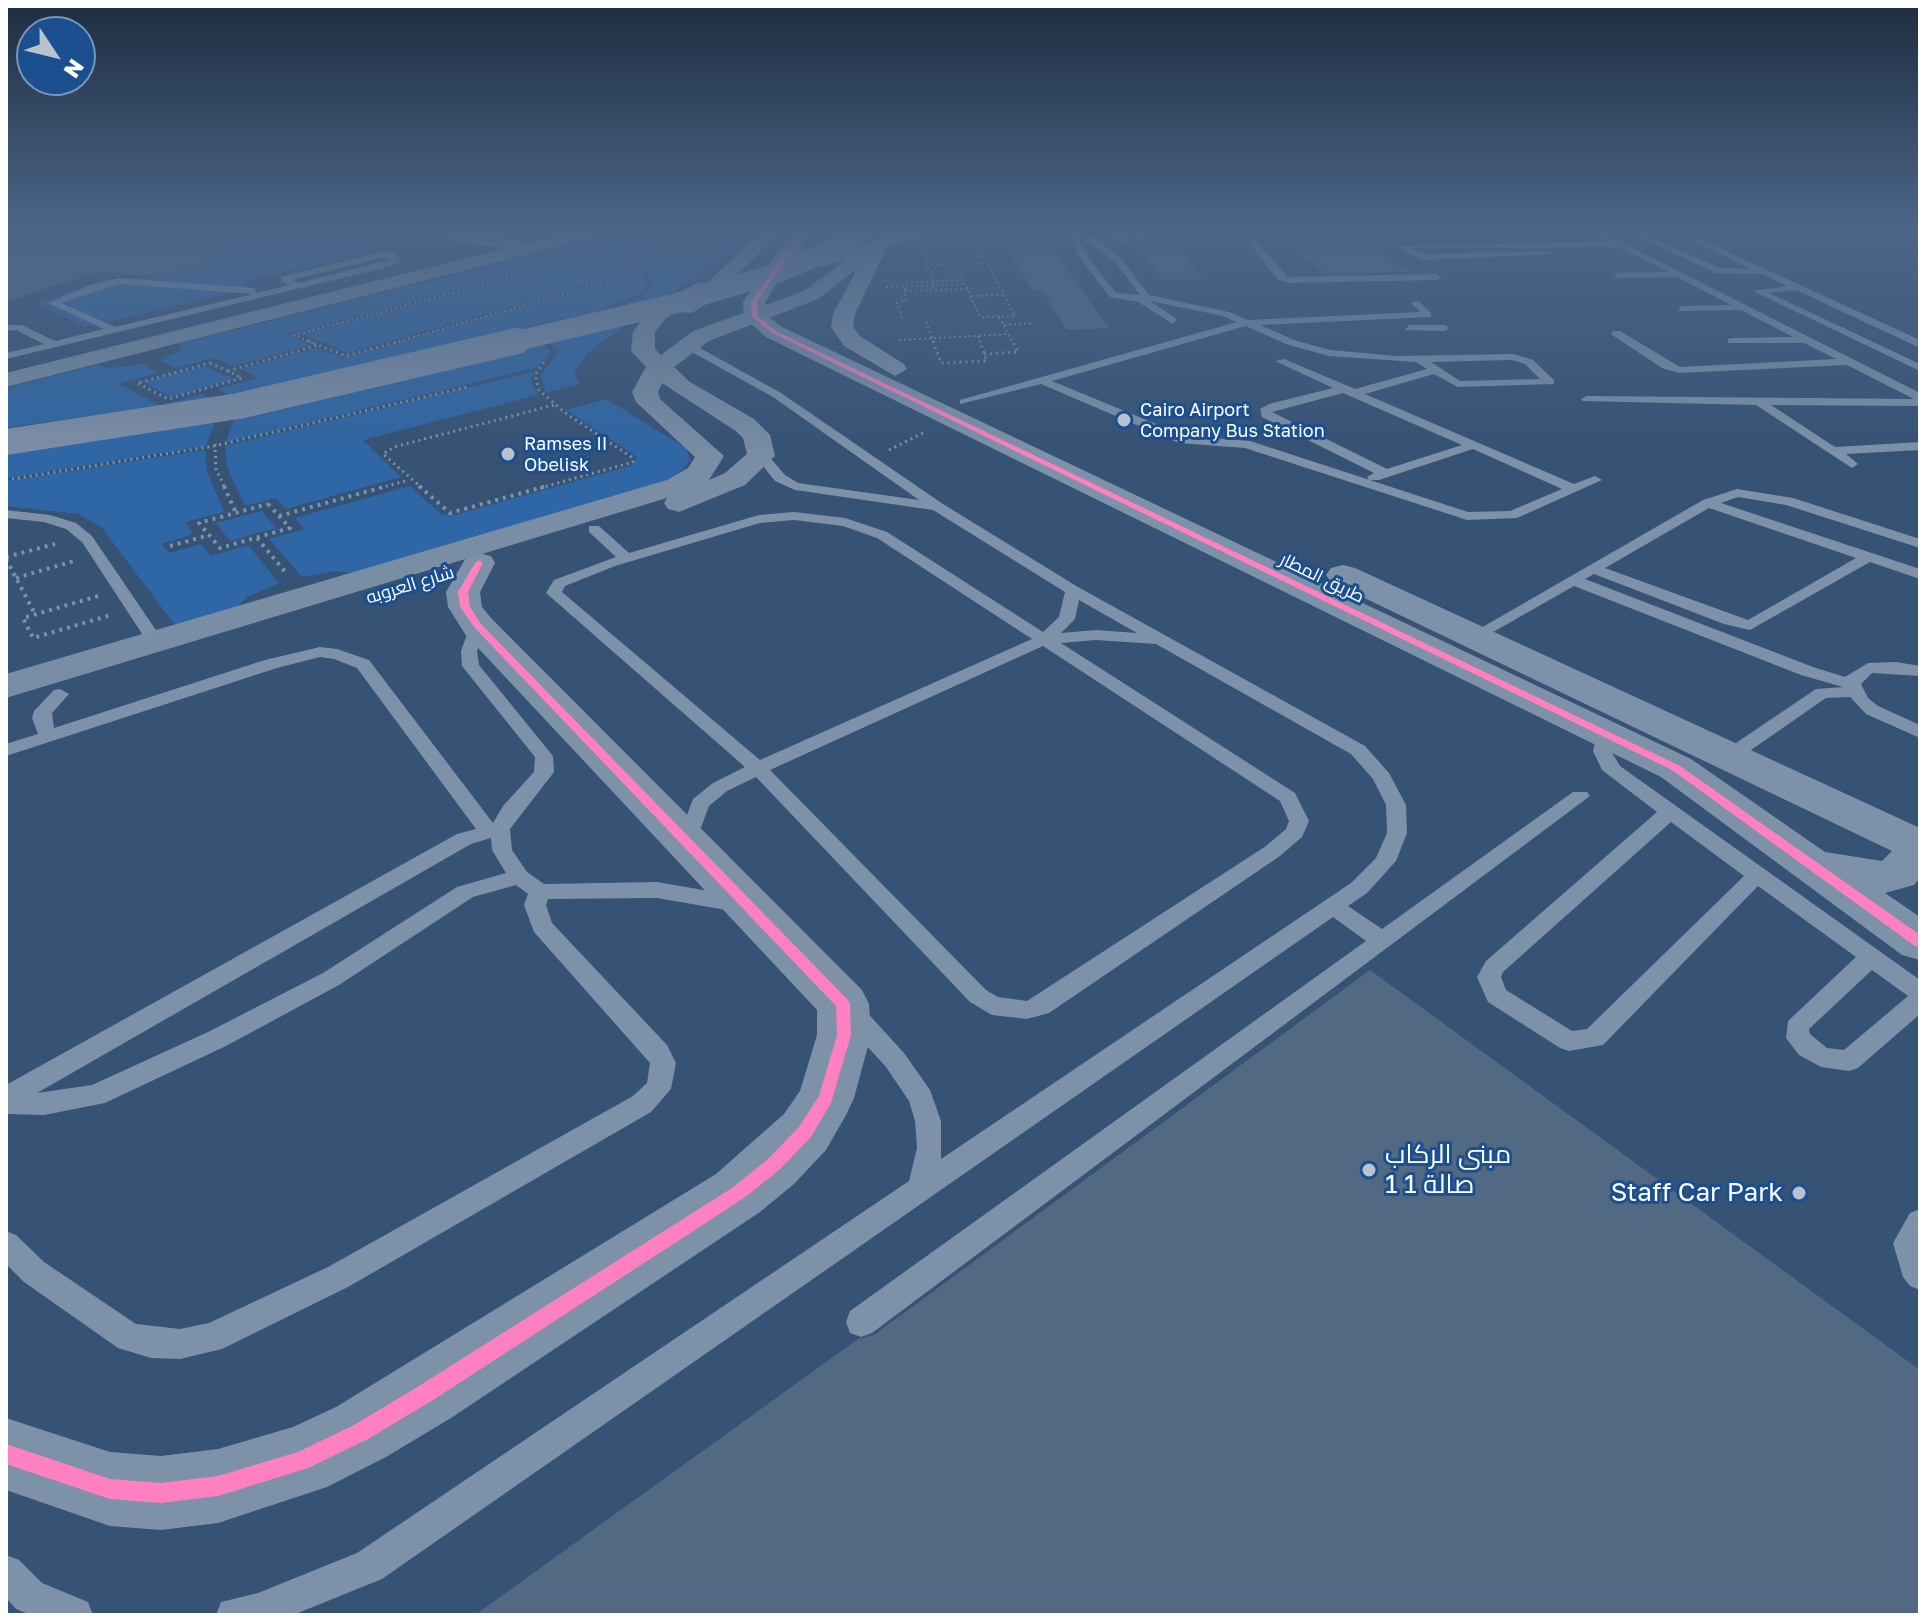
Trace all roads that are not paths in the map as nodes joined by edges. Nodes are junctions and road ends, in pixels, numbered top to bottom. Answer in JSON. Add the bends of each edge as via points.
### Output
{"nodes":[{"id":1,"x":57,"y":305,"type":"edge"},
{"id":2,"x":221,"y":305,"type":"edge"},
{"id":3,"x":304,"y":305,"type":"edge"},
{"id":4,"x":670,"y":305,"type":"edge"},
{"id":5,"x":672,"y":305,"type":"edge"},
{"id":6,"x":754,"y":305,"type":"edge"},
{"id":7,"x":786,"y":305,"type":"edge"},
{"id":8,"x":849,"y":305,"type":"edge"},
{"id":9,"x":1152,"y":305,"type":"edge"},
{"id":10,"x":1180,"y":305,"type":"edge"},
{"id":11,"x":1418,"y":305,"type":"edge"},
{"id":12,"x":1736,"y":305,"type":"edge"},
{"id":13,"x":1788,"y":305,"type":"edge"},
{"id":14,"x":1836,"y":305,"type":"edge"},
{"id":15,"x":1743,"y":308,"type":"junction"},
{"id":16,"x":1681,"y":309,"type":"dead end"},
{"id":17,"x":755,"y":317,"type":"junction"},
{"id":18,"x":1173,"y":321,"type":"dead end"},
{"id":19,"x":1246,"y":323,"type":"junction"},
{"id":20,"x":6,"y":328,"type":"edge"},
{"id":21,"x":1445,"y":328,"type":"dead end"},
{"id":22,"x":114,"y":330,"type":"junction"},
{"id":23,"x":1263,"y":331,"type":"junction"},
{"id":24,"x":1616,"y":333,"type":"dead end"},
{"id":25,"x":1807,"y":340,"type":"junction"},
{"id":26,"x":1732,"y":341,"type":"dead end"},
{"id":27,"x":1920,"y":344,"type":"edge"},
{"id":28,"x":55,"y":345,"type":"junction"},
{"id":29,"x":687,"y":345,"type":"junction"},
{"id":30,"x":41,"y":348,"type":"junction"},
{"id":31,"x":6,"y":356,"type":"edge"},
{"id":32,"x":1419,"y":359,"type":"junction"},
{"id":33,"x":1280,"y":361,"type":"dead end"},
{"id":34,"x":1849,"y":362,"type":"junction"},
{"id":35,"x":73,"y":363,"type":"junction"},
{"id":36,"x":658,"y":368,"type":"junction"},
{"id":37,"x":1920,"y":368,"type":"edge"},
{"id":38,"x":1435,"y":370,"type":"junction"},
{"id":39,"x":6,"y":380,"type":"edge"},
{"id":40,"x":1041,"y":380,"type":"junction"},
{"id":41,"x":901,"y":384,"type":"junction"},
{"id":42,"x":1349,"y":391,"type":"junction"},
{"id":43,"x":1587,"y":399,"type":"dead end"},
{"id":44,"x":1920,"y":401,"type":"edge"},
{"id":45,"x":1761,"y":403,"type":"junction"},
{"id":46,"x":964,"y":413,"type":"junction"},
{"id":47,"x":6,"y":442,"type":"edge"},
{"id":48,"x":1474,"y":445,"type":"junction"},
{"id":49,"x":1920,"y":446,"type":"edge"},
{"id":50,"x":1832,"y":451,"type":"junction"},
{"id":51,"x":761,"y":456,"type":"junction"},
{"id":52,"x":1852,"y":464,"type":"dead end"},
{"id":53,"x":1385,"y":473,"type":"junction"},
{"id":54,"x":1595,"y":480,"type":"dead end"},
{"id":55,"x":1359,"y":482,"type":"junction"},
{"id":56,"x":1574,"y":489,"type":"junction"},
{"id":57,"x":1708,"y":503,"type":"junction"},
{"id":58,"x":938,"y":507,"type":"junction"},
{"id":59,"x":6,"y":514,"type":"edge"},
{"id":60,"x":594,"y":529,"type":"junction"},
{"id":61,"x":1920,"y":544,"type":"edge"},
{"id":62,"x":1868,"y":557,"type":"junction"},
{"id":63,"x":626,"y":558,"type":"junction"},
{"id":64,"x":479,"y":563,"type":"junction"},
{"id":65,"x":1593,"y":569,"type":"junction"},
{"id":66,"x":1920,"y":574,"type":"edge"},
{"id":67,"x":1573,"y":580,"type":"junction"},
{"id":68,"x":1073,"y":590,"type":"junction"},
{"id":69,"x":478,"y":626,"type":"junction"},
{"id":70,"x":1475,"y":636,"type":"junction"},
{"id":71,"x":1044,"y":640,"type":"junction"},
{"id":72,"x":1168,"y":641,"type":"junction"},
{"id":73,"x":156,"y":642,"type":"junction"},
{"id":74,"x":1920,"y":671,"type":"edge"},
{"id":75,"x":6,"y":686,"type":"edge"},
{"id":76,"x":1853,"y":688,"type":"junction"},
{"id":77,"x":60,"y":694,"type":"junction"},
{"id":78,"x":6,"y":709,"type":"edge"},
{"id":79,"x":1641,"y":712,"type":"junction"},
{"id":80,"x":1920,"y":732,"type":"edge"},
{"id":81,"x":1606,"y":733,"type":"junction"},
{"id":82,"x":48,"y":737,"type":"junction"},
{"id":83,"x":6,"y":750,"type":"edge"},
{"id":84,"x":1731,"y":755,"type":"junction"},
{"id":85,"x":757,"y":767,"type":"junction"},
{"id":86,"x":1580,"y":796,"type":"dead end"},
{"id":87,"x":1670,"y":812,"type":"junction"},
{"id":88,"x":494,"y":830,"type":"junction"},
{"id":89,"x":687,"y":841,"type":"junction"},
{"id":90,"x":1920,"y":847,"type":"edge"},
{"id":91,"x":1810,"y":861,"type":"junction"},
{"id":92,"x":1759,"y":873,"type":"junction"},
{"id":93,"x":530,"y":884,"type":"junction"},
{"id":94,"x":749,"y":906,"type":"junction"},
{"id":95,"x":1333,"y":906,"type":"junction"},
{"id":96,"x":1382,"y":941,"type":"junction"},
{"id":97,"x":1920,"y":942,"type":"edge"},
{"id":98,"x":1872,"y":956,"type":"junction"},
{"id":99,"x":1920,"y":992,"type":"edge"},
{"id":100,"x":1920,"y":1000,"type":"edge"},
{"id":101,"x":843,"y":1004,"type":"junction"},
{"id":102,"x":6,"y":1101,"type":"edge"},
{"id":103,"x":921,"y":1188,"type":"junction"},
{"id":104,"x":1920,"y":1222,"type":"edge"},
{"id":105,"x":6,"y":1244,"type":"edge"},
{"id":106,"x":1920,"y":1276,"type":"edge"},
{"id":107,"x":861,"y":1322,"type":"dead end"},
{"id":108,"x":6,"y":1454,"type":"edge"},
{"id":109,"x":6,"y":1573,"type":"edge"},
{"id":110,"x":75,"y":1615,"type":"edge"},
{"id":111,"x":234,"y":1615,"type":"edge"}],
"edges":[{"from":1,"to":22,"type":"lane"},
{"from":2,"to":22,"type":"lane"},
{"from":3,"to":35,"type":"main road"},
{"from":4,"to":47,"type":"main road","bridge":true,"via":[[238,406]]},
{"from":5,"to":36,"type":"main road","via":[[644,332],[643,351]]},
{"from":6,"to":17,"type":"street"},
{"from":7,"to":17,"type":"main road"},
{"from":8,"to":41,"type":"street","name":"طريق المطار","via":[[842,327]]},
{"from":9,"to":18,"type":"lane"},
{"from":10,"to":19,"type":"lane"},
{"from":11,"to":19,"type":"lane","via":[[1428,315]]},
{"from":12,"to":15,"type":"lane"},
{"from":13,"to":37,"type":"lane"},
{"from":14,"to":27,"type":"lane"},
{"from":15,"to":16,"type":"lane"},
{"from":15,"to":25,"type":"lane"},
{"from":17,"to":29,"type":"main road"},
{"from":17,"to":41,"type":"street","name":"طريق المطار","via":[[774,332]]},
{"from":19,"to":23,"type":"lane"},
{"from":19,"to":40,"type":"lane"},
{"from":20,"to":28,"type":"lane","via":[[18,327]]},
{"from":21,"to":23,"type":"lane"},
{"from":22,"to":28,"type":"lane"},
{"from":23,"to":32,"type":"lane","via":[[1329,353]]},
{"from":24,"to":34,"type":"lane","via":[[1679,370]]},
{"from":25,"to":26,"type":"lane"},
{"from":25,"to":34,"type":"lane"},
{"from":28,"to":30,"type":"lane"},
{"from":29,"to":36,"type":"main road"},
{"from":29,"to":58,"type":"lane","via":[[777,395]]},
{"from":30,"to":31,"type":"lane"},
{"from":30,"to":35,"type":"lane"},
{"from":32,"to":38,"type":"lane"},
{"from":32,"to":38,"type":"lane","via":[[1520,358],[1550,382],[1463,385]]},
{"from":33,"to":42,"type":"lane"},
{"from":34,"to":44,"type":"lane"},
{"from":35,"to":39,"type":"main road"},
{"from":36,"to":51,"type":"main road","via":[[745,425],[756,435]]},
{"from":36,"to":73,"type":"main road","name":"شارع العروبه","via":[[645,392],[649,402],[710,456],[698,474],[664,490]]},
{"from":38,"to":42,"type":"lane"},
{"from":40,"to":46,"type":"lane"},
{"from":40,"to":55,"type":"lane","via":[[1190,443],[1246,444]]},
{"from":41,"to":46,"type":"street","name":"طريق المطار"},
{"from":42,"to":48,"type":"lane"},
{"from":42,"to":53,"type":"lane","via":[[1273,406],[1266,414]]},
{"from":43,"to":45,"type":"lane"},
{"from":44,"to":45,"type":"lane"},
{"from":45,"to":50,"type":"lane"},
{"from":46,"to":70,"type":"street","name":"طريق المطار"},
{"from":46,"to":81,"type":"street","name":"طريق المطار"},
{"from":48,"to":53,"type":"lane"},
{"from":48,"to":56,"type":"lane"},
{"from":49,"to":50,"type":"lane"},
{"from":50,"to":52,"type":"lane"},
{"from":51,"to":58,"type":"lane","via":[[795,486]]},
{"from":51,"to":60,"type":"main road","name":"شارع العروبه","via":[[735,479],[706,493]]},
{"from":53,"to":55,"type":"lane"},
{"from":54,"to":56,"type":"lane"},
{"from":55,"to":56,"type":"lane","via":[[1450,512],[1486,518],[1512,515]]},
{"from":57,"to":61,"type":"lane","via":[[1737,493],[1771,496]]},
{"from":57,"to":62,"type":"lane"},
{"from":57,"to":65,"type":"lane"},
{"from":58,"to":68,"type":"lane"},
{"from":59,"to":73,"type":"lane","via":[[71,526],[87,539]]},
{"from":60,"to":63,"type":"lane"},
{"from":60,"to":64,"type":"main road","name":"شارع العروبه"},
{"from":62,"to":65,"type":"lane","via":[[1750,625]]},
{"from":62,"to":66,"type":"lane"},
{"from":63,"to":71,"type":"lane","via":[[767,518],[845,522],[882,535]]},
{"from":63,"to":85,"type":"lane","via":[[569,578],[554,593]]},
{"from":64,"to":69,"type":"street","via":[[463,592],[465,607]]},
{"from":64,"to":77,"type":"main road","name":"شارع العروبه"},
{"from":65,"to":67,"type":"lane"},
{"from":67,"to":70,"type":"lane"},
{"from":67,"to":76,"type":"lane"},
{"from":68,"to":71,"type":"lane","via":[[1067,619]]},
{"from":68,"to":72,"type":"lane"},
{"from":69,"to":88,"type":"lane","via":[[469,651],[471,666],[544,756],[544,772],[535,786]]},
{"from":69,"to":89,"type":"street"},
{"from":70,"to":79,"type":"street","name":"طريق المطار"},
{"from":71,"to":72,"type":"lane","via":[[1096,635]]},
{"from":71,"to":85,"type":"lane"},
{"from":71,"to":85,"type":"lane","via":[[1288,797],[1299,821],[1295,832],[1273,851],[1041,1006],[1004,1010],[978,996]]},
{"from":72,"to":95,"type":"lane","via":[[1330,731],[1358,750],[1382,777],[1396,805],[1397,833],[1385,861]]},
{"from":73,"to":75,"type":"main road","name":"شارع العروبه"},
{"from":74,"to":76,"type":"lane","via":[[1868,668],[1853,678]]},
{"from":76,"to":80,"type":"lane","via":[[1872,710]]},
{"from":76,"to":84,"type":"lane","via":[[1822,693]]},
{"from":77,"to":78,"type":"main road","name":"شارع العروبه"},
{"from":77,"to":82,"type":"lane","via":[[41,718]]},
{"from":79,"to":81,"type":"street"},
{"from":79,"to":84,"type":"street","name":"طريق المطار"},
{"from":81,"to":87,"type":"lane","via":[[1602,751],[1612,770]]},
{"from":81,"to":91,"type":"street","name":"طريق المطار","via":[[1697,780]]},
{"from":82,"to":83,"type":"lane"},
{"from":82,"to":88,"type":"lane","via":[[271,664],[320,652],[337,654],[363,664]]},
{"from":84,"to":90,"type":"street","name":"طريق المطار"},
{"from":85,"to":89,"type":"lane","via":[[700,803]]},
{"from":86,"to":96,"type":"lane"},
{"from":87,"to":92,"type":"lane"},
{"from":87,"to":92,"type":"lane","via":[[1494,967],[1489,977],[1496,996],[1569,1041],[1594,1038]]},
{"from":88,"to":93,"type":"lane","via":[[502,850]]},
{"from":88,"to":102,"type":"lane","via":[[452,846]]},
{"from":89,"to":94,"type":"street"},
{"from":90,"to":91,"type":"street","via":[[1897,874],[1883,877]]},
{"from":91,"to":97,"type":"street","name":"طريق المطار"},
{"from":92,"to":98,"type":"lane"},
{"from":93,"to":94,"type":"lane","via":[[657,890]]},
{"from":93,"to":102,"type":"lane","via":[[465,892],[331,979],[96,1095],[44,1104]]},
{"from":93,"to":105,"type":"lane","via":[[542,926],[658,1052],[662,1077],[642,1104],[338,1277],[211,1338],[180,1344],[129,1337],[34,1272]]},
{"from":94,"to":101,"type":"street"},
{"from":95,"to":96,"type":"lane"},
{"from":95,"to":103,"type":"lane"},
{"from":96,"to":107,"type":"lane"},
{"from":98,"to":99,"type":"lane"},
{"from":98,"to":100,"type":"lane","via":[[1797,1028],[1808,1048],[1828,1059],[1849,1061]]},
{"from":101,"to":103,"type":"lane","via":[[895,1060],[921,1098],[930,1148]]},
{"from":101,"to":108,"type":"street","via":[[844,1035],[826,1098],[805,1132],[773,1165],[738,1193],[361,1432],[253,1477],[161,1493],[110,1489]]},
{"from":103,"to":111,"type":"lane","via":[[369,1566],[258,1611]]},
{"from":104,"to":106,"type":"lane","via":[[1907,1243]]},
{"from":109,"to":110,"type":"lane","via":[[29,1596]]}]}
